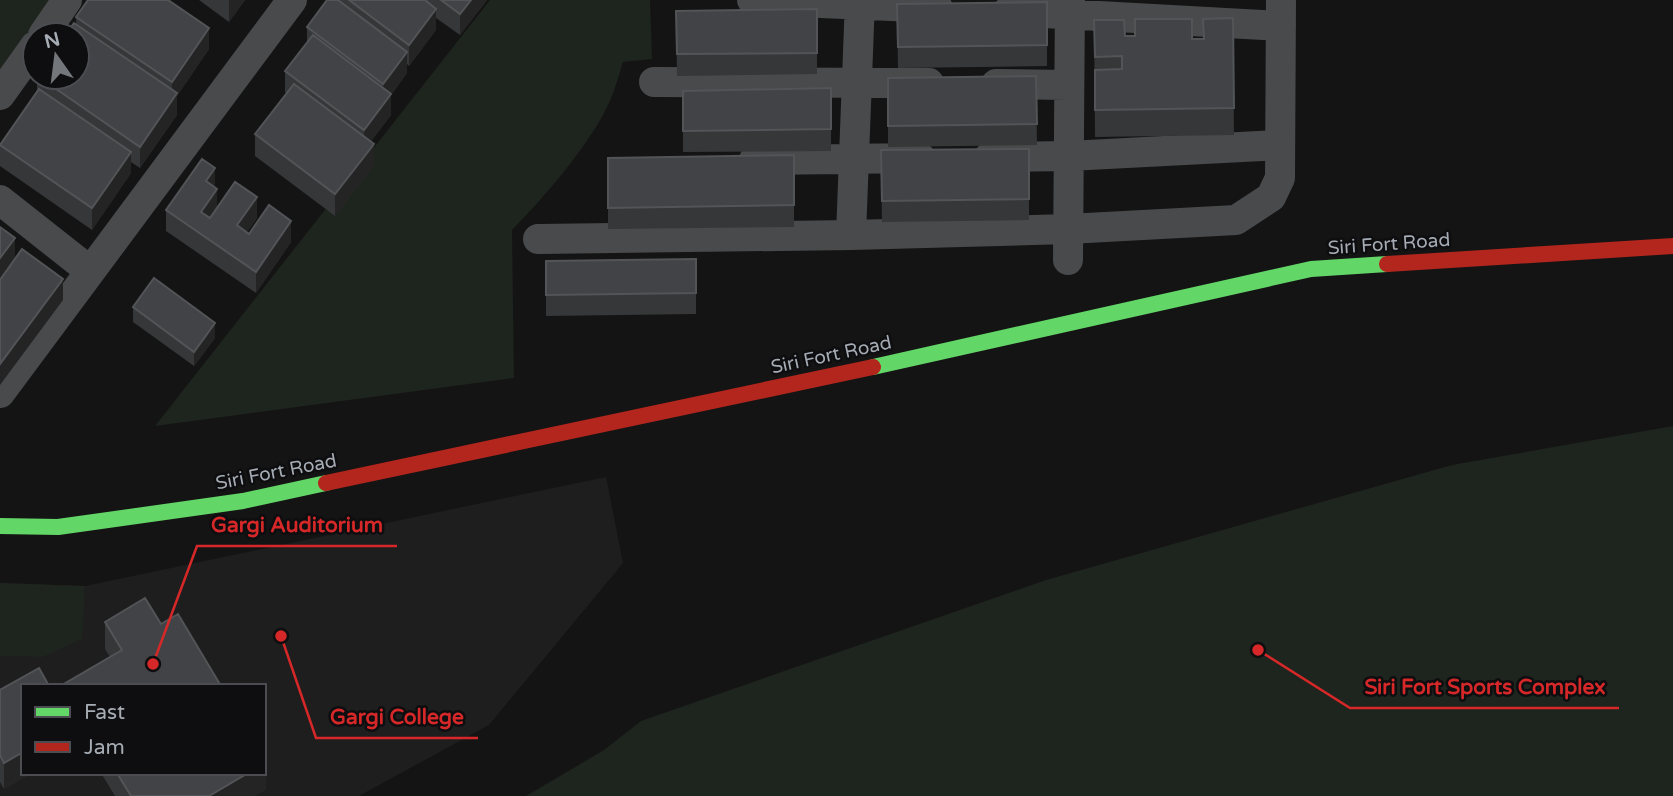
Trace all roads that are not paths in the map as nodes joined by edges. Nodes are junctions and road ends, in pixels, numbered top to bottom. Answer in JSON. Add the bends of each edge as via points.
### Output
{"nodes":[{"id":1,"x":67,"y":0,"type":"edge"},
{"id":2,"x":292,"y":0,"type":"edge"},
{"id":3,"x":752,"y":0,"type":"edge"},
{"id":4,"x":860,"y":2,"type":"edge"},
{"id":5,"x":1070,"y":7,"type":"edge"},
{"id":6,"x":1281,"y":13,"type":"edge"},
{"id":7,"x":53,"y":21,"type":"edge"},
{"id":8,"x":21,"y":66,"type":"edge"},
{"id":9,"x":654,"y":82,"type":"dead end"},
{"id":10,"x":857,"y":82,"type":"junction"},
{"id":11,"x":1069,"y":85,"type":"junction"},
{"id":12,"x":0,"y":95,"type":"edge"},
{"id":13,"x":1279,"y":145,"type":"junction"},
{"id":14,"x":1069,"y":156,"type":"junction"},
{"id":15,"x":854,"y":159,"type":"junction"},
{"id":16,"x":729,"y":160,"type":"edge"},
{"id":17,"x":0,"y":200,"type":"edge"},
{"id":18,"x":1068,"y":229,"type":"junction"},
{"id":19,"x":851,"y":235,"type":"junction"},
{"id":20,"x":538,"y":239,"type":"dead end"},
{"id":21,"x":1673,"y":246,"type":"edge"},
{"id":22,"x":1068,"y":260,"type":"dead end"},
{"id":23,"x":90,"y":271,"type":"junction"},
{"id":24,"x":0,"y":393,"type":"edge"},
{"id":25,"x":0,"y":526,"type":"edge"}],
"edges":[{"from":1,"to":7,"type":"street"},
{"from":2,"to":23,"type":"street"},
{"from":3,"to":4,"type":"street"},
{"from":4,"to":5,"type":"street","via":[[971,10]]},
{"from":4,"to":10,"type":"street"},
{"from":5,"to":6,"type":"street"},
{"from":5,"to":11,"type":"street"},
{"from":6,"to":13,"type":"street"},
{"from":8,"to":12,"type":"street"},
{"from":9,"to":10,"type":"street"},
{"from":10,"to":11,"type":"street"},
{"from":10,"to":15,"type":"street"},
{"from":11,"to":14,"type":"street"},
{"from":13,"to":14,"type":"street"},
{"from":13,"to":18,"type":"street","via":[[1280,178],[1271,197],[1236,220]]},
{"from":14,"to":15,"type":"street"},
{"from":14,"to":18,"type":"street"},
{"from":15,"to":16,"type":"street"},
{"from":15,"to":19,"type":"street"},
{"from":17,"to":23,"type":"street"},
{"from":18,"to":19,"type":"street"},
{"from":18,"to":22,"type":"street"},
{"from":19,"to":20,"type":"street"},
{"from":21,"to":25,"type":"street","name":"Siri Fort Road","via":[[1311,269],[243,501],[58,527]]},
{"from":23,"to":24,"type":"street"}]}
